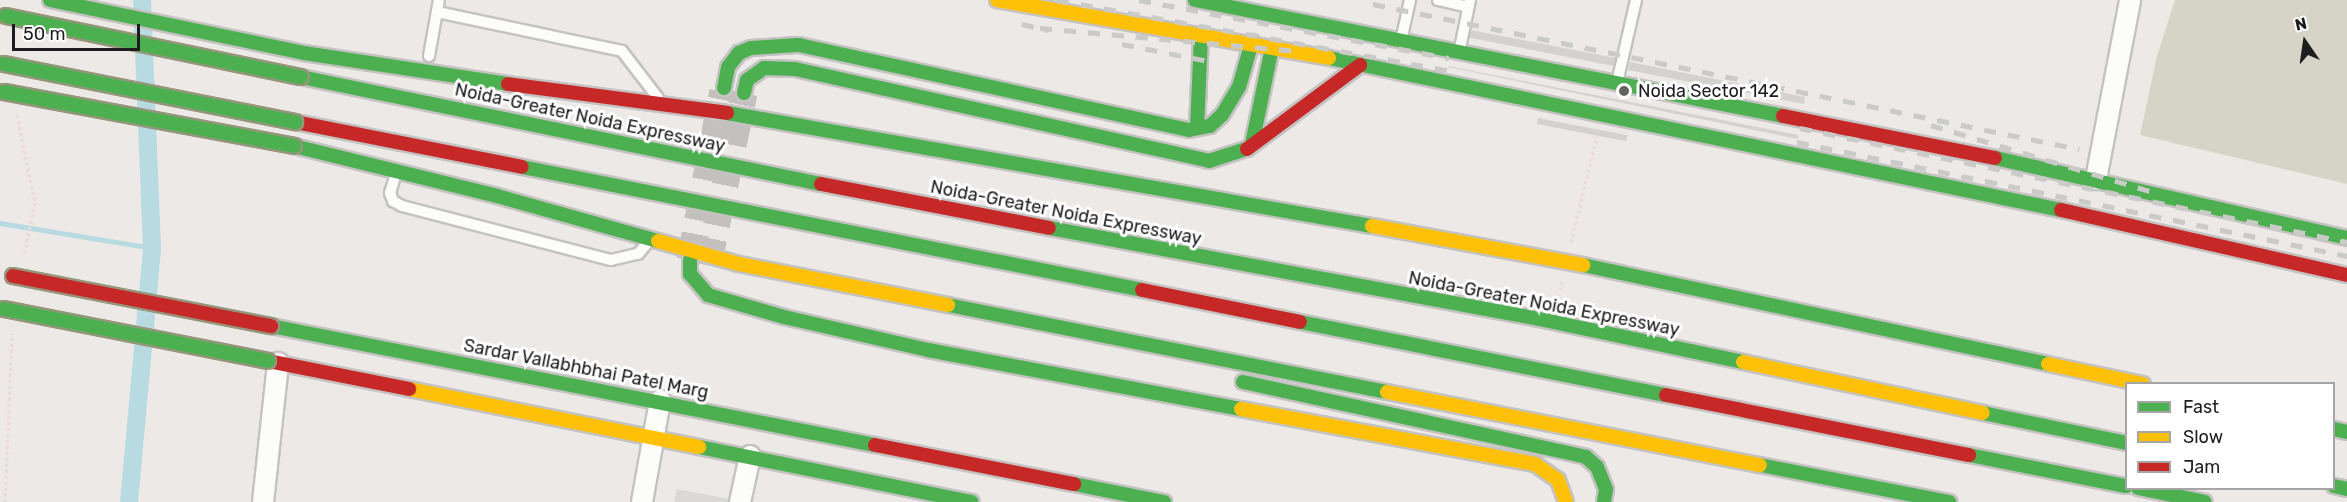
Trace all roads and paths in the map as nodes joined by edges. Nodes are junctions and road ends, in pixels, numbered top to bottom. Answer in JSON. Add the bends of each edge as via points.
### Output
{"nodes":[{"id":1,"x":50,"y":0,"type":"edge"},
{"id":2,"x":439,"y":0,"type":"edge"},
{"id":3,"x":997,"y":0,"type":"edge"},
{"id":4,"x":1195,"y":0,"type":"edge"},
{"id":5,"x":1410,"y":0,"type":"edge"},
{"id":6,"x":1438,"y":0,"type":"edge"},
{"id":7,"x":1636,"y":0,"type":"edge"},
{"id":8,"x":2130,"y":0,"type":"edge"},
{"id":9,"x":1469,"y":3,"type":"edge"},
{"id":10,"x":1058,"y":6,"type":"edge"},
{"id":11,"x":437,"y":12,"type":"junction"},
{"id":12,"x":3,"y":16,"type":"edge"},
{"id":13,"x":1201,"y":34,"type":"junction"},
{"id":14,"x":1401,"y":41,"type":"junction"},
{"id":15,"x":1252,"y":42,"type":"junction"},
{"id":16,"x":1272,"y":47,"type":"junction"},
{"id":17,"x":1459,"y":53,"type":"junction"},
{"id":18,"x":429,"y":56,"type":"dead end"},
{"id":19,"x":2,"y":64,"type":"edge"},
{"id":20,"x":1360,"y":65,"type":"junction"},
{"id":21,"x":1617,"y":83,"type":"junction"},
{"id":22,"x":724,"y":88,"type":"tunnel mouth"},
{"id":23,"x":2,"y":91,"type":"edge"},
{"id":24,"x":744,"y":93,"type":"tunnel mouth"},
{"id":25,"x":660,"y":102,"type":"junction"},
{"id":26,"x":1197,"y":128,"type":"junction"},
{"id":27,"x":1597,"y":136,"type":"dead end"},
{"id":28,"x":1252,"y":144,"type":"junction"},
{"id":29,"x":2096,"y":179,"type":"junction"},
{"id":30,"x":394,"y":180,"type":"dead end"},
{"id":31,"x":35,"y":202,"type":"dead end"},
{"id":32,"x":2346,"y":237,"type":"edge"},
{"id":33,"x":650,"y":240,"type":"junction"},
{"id":34,"x":690,"y":260,"type":"tunnel mouth"},
{"id":35,"x":1567,"y":261,"type":"junction"},
{"id":36,"x":708,"y":265,"type":"dead end"},
{"id":37,"x":12,"y":272,"type":"edge"},
{"id":38,"x":2347,"y":275,"type":"edge"},
{"id":39,"x":1560,"y":290,"type":"dead end"},
{"id":40,"x":877,"y":307,"type":"dead end"},
{"id":41,"x":2,"y":309,"type":"edge"},
{"id":42,"x":14,"y":321,"type":"dead end"},
{"id":43,"x":273,"y":362,"type":"junction"},
{"id":44,"x":1223,"y":378,"type":"dead end"},
{"id":45,"x":2134,"y":382,"type":"edge"},
{"id":46,"x":660,"y":401,"type":"junction"},
{"id":47,"x":654,"y":436,"type":"junction"},
{"id":48,"x":2125,"y":443,"type":"edge"},
{"id":49,"x":750,"y":456,"type":"junction"},
{"id":50,"x":2125,"y":486,"type":"edge"},
{"id":51,"x":2143,"y":490,"type":"edge"},
{"id":52,"x":1605,"y":495,"type":"edge"},
{"id":53,"x":5,"y":502,"type":"edge"},
{"id":54,"x":263,"y":502,"type":"edge"},
{"id":55,"x":642,"y":502,"type":"edge"},
{"id":56,"x":740,"y":502,"type":"edge"},
{"id":57,"x":971,"y":502,"type":"edge"},
{"id":58,"x":1164,"y":502,"type":"edge"},
{"id":59,"x":1566,"y":502,"type":"edge"},
{"id":60,"x":1616,"y":502,"type":"edge"},
{"id":61,"x":1949,"y":502,"type":"edge"},
{"id":62,"x":2205,"y":502,"type":"edge"}],
"edges":[{"from":1,"to":25,"type":"main road","via":[[304,53],[428,74]]},
{"from":2,"to":11,"type":"lane"},
{"from":3,"to":10,"type":"main road"},
{"from":4,"to":14,"type":"main road"},
{"from":5,"to":14,"type":"lane"},
{"from":6,"to":9,"type":"lane"},
{"from":7,"to":21,"type":"lane"},
{"from":8,"to":29,"type":"street"},
{"from":9,"to":17,"type":"lane"},
{"from":10,"to":13,"type":"main road"},
{"from":11,"to":18,"type":"lane"},
{"from":11,"to":25,"type":"lane","via":[[622,51]]},
{"from":12,"to":48,"type":"main road","name":"Noida-Greater Noida Expressway","bridge":true,"via":[[869,194],[1539,319]]},
{"from":13,"to":15,"type":"main road"},
{"from":13,"to":26,"type":"main road"},
{"from":14,"to":17,"type":"main road"},
{"from":15,"to":16,"type":"main road"},
{"from":15,"to":26,"type":"main road","via":[[1239,87],[1222,115],[1210,126]]},
{"from":16,"to":20,"type":"main road"},
{"from":16,"to":28,"type":"main road"},
{"from":17,"to":21,"type":"main road"},
{"from":19,"to":50,"type":"main road","bridge":true},
{"from":20,"to":28,"type":"main road"},
{"from":20,"to":38,"type":"main road","via":[[2060,210]]},
{"from":21,"to":29,"type":"main road"},
{"from":22,"to":26,"type":"main road","via":[[728,67],[739,53],[751,48],[799,45],[1098,113]]},
{"from":23,"to":33,"type":"main road","bridge":true,"via":[[294,146],[497,196]]},
{"from":24,"to":28,"type":"main road","via":[[747,80],[764,68],[795,69],[1209,161],[1242,152]]},
{"from":25,"to":35,"type":"main road"},
{"from":27,"to":35,"type":"path"},
{"from":29,"to":32,"type":"main road"},
{"from":30,"to":33,"type":"lane","via":[[390,193],[393,201],[402,206],[611,260],[638,254]]},
{"from":31,"to":37,"type":"path","via":[[25,244]]},
{"from":33,"to":61,"type":"main road","via":[[696,254],[865,291]]},
{"from":34,"to":59,"type":"main road","via":[[690,274],[708,295],[784,317],[928,350],[1535,464],[1558,480]]},
{"from":35,"to":39,"type":"path"},
{"from":35,"to":45,"type":"main road"},
{"from":36,"to":40,"type":"main road","via":[[715,273]]},
{"from":37,"to":46,"type":"main road","name":"Sardar Vallabhbhai Patel Marg","bridge":true},
{"from":41,"to":43,"type":"main road","bridge":true},
{"from":42,"to":53,"type":"path"},
{"from":43,"to":47,"type":"main road"},
{"from":43,"to":54,"type":"street"},
{"from":44,"to":52,"type":"main road","via":[[1586,457],[1597,467]]},
{"from":46,"to":47,"type":"street"},
{"from":46,"to":58,"type":"main road","name":"Sardar Vallabhbhai Patel Marg"},
{"from":47,"to":49,"type":"main road"},
{"from":47,"to":55,"type":"street"},
{"from":49,"to":56,"type":"street"},
{"from":49,"to":57,"type":"main road"},
{"from":51,"to":62,"type":"main road"},
{"from":52,"to":60,"type":"main road"}]}
